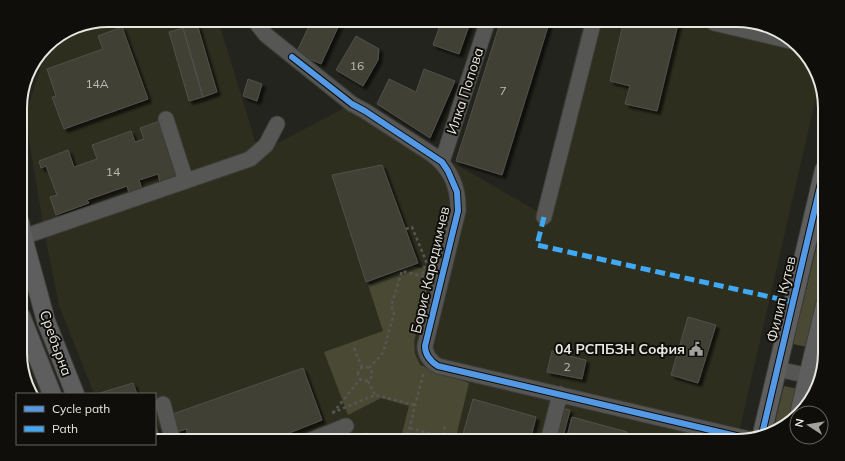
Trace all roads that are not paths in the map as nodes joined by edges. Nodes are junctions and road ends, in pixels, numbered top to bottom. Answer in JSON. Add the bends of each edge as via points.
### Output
{"nodes":[{"id":1,"x":260,"y":27,"type":"edge"},
{"id":2,"x":486,"y":27,"type":"edge"},
{"id":3,"x":592,"y":27,"type":"edge"},
{"id":4,"x":731,"y":27,"type":"edge"},
{"id":5,"x":777,"y":38,"type":"edge"},
{"id":6,"x":166,"y":119,"type":"dead end"},
{"id":7,"x":276,"y":124,"type":"dead end"},
{"id":8,"x":442,"y":162,"type":"junction"},
{"id":9,"x":186,"y":182,"type":"junction"},
{"id":10,"x":818,"y":195,"type":"edge"},
{"id":11,"x":544,"y":217,"type":"dead end"},
{"id":12,"x":27,"y":229,"type":"edge"},
{"id":13,"x":27,"y":249,"type":"edge"},
{"id":14,"x":27,"y":331,"type":"edge"},
{"id":15,"x":818,"y":350,"type":"edge"},
{"id":16,"x":777,"y":369,"type":"junction"},
{"id":17,"x":814,"y":376,"type":"edge"},
{"id":18,"x":52,"y":393,"type":"edge"},
{"id":19,"x":75,"y":393,"type":"edge"},
{"id":20,"x":560,"y":394,"type":"junction"},
{"id":21,"x":806,"y":394,"type":"edge"},
{"id":22,"x":163,"y":404,"type":"dead end"},
{"id":23,"x":346,"y":426,"type":"dead end"},
{"id":24,"x":763,"y":430,"type":"edge"},
{"id":25,"x":172,"y":434,"type":"edge"},
{"id":26,"x":326,"y":434,"type":"edge"},
{"id":27,"x":550,"y":434,"type":"edge"},
{"id":28,"x":728,"y":434,"type":"edge"}],
"edges":[{"from":1,"to":8,"type":"street","name":"Борис Карадимчев","via":[[266,35],[352,104]]},
{"from":2,"to":8,"type":"street","name":"Илка Попова"},
{"from":3,"to":11,"type":"street"},
{"from":4,"to":5,"type":"street"},
{"from":6,"to":9,"type":"street"},
{"from":7,"to":9,"type":"street","via":[[266,145],[250,159]]},
{"from":8,"to":20,"type":"street","name":"Борис Карадимчев","via":[[453,181],[458,211],[425,352],[438,366]]},
{"from":9,"to":12,"type":"street"},
{"from":10,"to":16,"type":"main road","name":"Филип Кутев"},
{"from":13,"to":19,"type":"main road","name":"Сребърна","via":[[46,321]]},
{"from":14,"to":18,"type":"main road","name":"Сребърна"},
{"from":15,"to":17,"type":"main road"},
{"from":16,"to":17,"type":"street"},
{"from":16,"to":24,"type":"main road","name":"Филип Кутев"},
{"from":17,"to":21,"type":"main road"},
{"from":20,"to":27,"type":"street"},
{"from":20,"to":28,"type":"street"},
{"from":22,"to":25,"type":"street"},
{"from":23,"to":26,"type":"street"}]}
